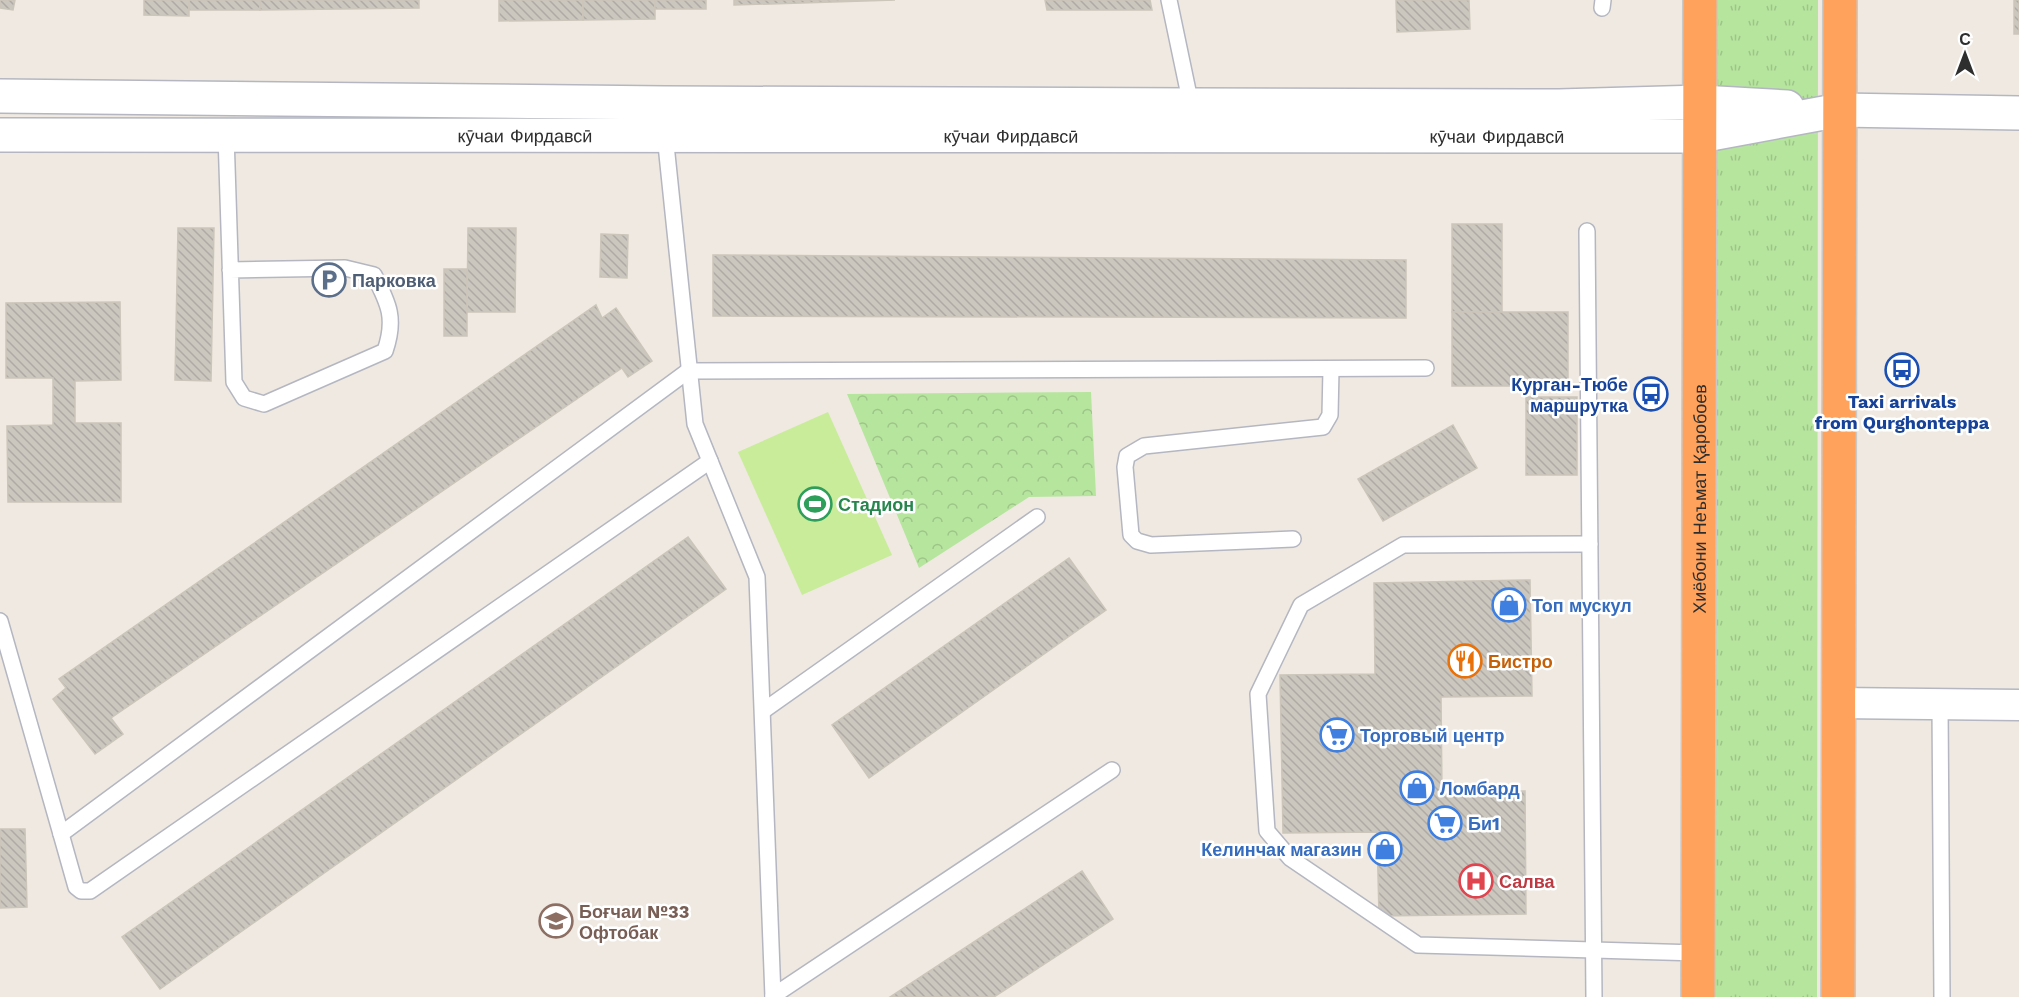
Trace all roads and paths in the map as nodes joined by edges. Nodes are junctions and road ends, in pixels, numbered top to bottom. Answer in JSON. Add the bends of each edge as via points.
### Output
{"nodes":[{"id":1,"x":1169,"y":0,"type":"edge"},
{"id":2,"x":1700,"y":0,"type":"edge"},
{"id":3,"x":1840,"y":0,"type":"edge"},
{"id":4,"x":0,"y":96,"type":"edge"},
{"id":5,"x":1700,"y":102,"type":"junction"},
{"id":6,"x":665,"y":103,"type":"junction"},
{"id":7,"x":1191,"y":105,"type":"junction"},
{"id":8,"x":1840,"y":110,"type":"junction"},
{"id":9,"x":2019,"y":112,"type":"edge"},
{"id":10,"x":0,"y":135,"type":"edge"},
{"id":11,"x":226,"y":135,"type":"junction"},
{"id":12,"x":665,"y":135,"type":"junction"},
{"id":13,"x":1700,"y":136,"type":"junction"},
{"id":14,"x":1587,"y":231,"type":"dead end"},
{"id":15,"x":230,"y":270,"type":"junction"},
{"id":16,"x":1426,"y":368,"type":"dead end"},
{"id":17,"x":1331,"y":370,"type":"junction"},
{"id":18,"x":688,"y":371,"type":"junction"},
{"id":19,"x":710,"y":461,"type":"junction"},
{"id":20,"x":1037,"y":517,"type":"dead end"},
{"id":21,"x":1293,"y":539,"type":"dead end"},
{"id":22,"x":1590,"y":544,"type":"junction"},
{"id":23,"x":0,"y":621,"type":"edge"},
{"id":24,"x":1838,"y":703,"type":"junction"},
{"id":25,"x":1940,"y":704,"type":"junction"},
{"id":26,"x":2019,"y":705,"type":"edge"},
{"id":27,"x":763,"y":711,"type":"junction"},
{"id":28,"x":1112,"y":770,"type":"dead end"},
{"id":29,"x":61,"y":834,"type":"junction"},
{"id":30,"x":1593,"y":951,"type":"junction"},
{"id":31,"x":1698,"y":953,"type":"junction"},
{"id":32,"x":1699,"y":996,"type":"edge"},
{"id":33,"x":773,"y":997,"type":"edge"},
{"id":34,"x":1594,"y":997,"type":"edge"},
{"id":35,"x":1838,"y":997,"type":"edge"},
{"id":36,"x":1942,"y":997,"type":"edge"}],
"edges":[{"from":1,"to":7,"type":"lane"},
{"from":2,"to":5,"type":"highway","name":"Хиёбони Неъмат Қаробоев"},
{"from":3,"to":8,"type":"highway"},
{"from":4,"to":6,"type":"street","name":"кӯчаи Фирдавсӣ"},
{"from":5,"to":7,"type":"street","name":"кӯчаи Фирдавсӣ","via":[[1560,106]]},
{"from":5,"to":8,"type":"street","name":"кӯчаи Фирдавсӣ"},
{"from":5,"to":13,"type":"highway","name":"Хиёбони Неъмат Қаробоев"},
{"from":6,"to":7,"type":"street","name":"кӯчаи Фирдавсӣ"},
{"from":6,"to":12,"type":"street"},
{"from":8,"to":9,"type":"street","name":"кӯчаи Фирдавсӣ"},
{"from":8,"to":13,"type":"street","name":"кӯчаи Фирдавсӣ"},
{"from":8,"to":24,"type":"highway"},
{"from":10,"to":11,"type":"street","name":"кӯчаи Фирдавсӣ"},
{"from":11,"to":12,"type":"street","name":"кӯчаи Фирдавсӣ"},
{"from":11,"to":15,"type":"lane"},
{"from":12,"to":13,"type":"street","name":"кӯчаи Фирдавсӣ"},
{"from":12,"to":18,"type":"lane"},
{"from":13,"to":31,"type":"highway","name":"Хиёбони Неъмат Қаробоев"},
{"from":14,"to":22,"type":"lane"},
{"from":15,"to":15,"type":"lane","via":[[234,382],[244,398],[264,404],[385,351],[392,331],[388,302],[374,275],[345,268]]},
{"from":16,"to":17,"type":"lane"},
{"from":17,"to":18,"type":"lane"},
{"from":17,"to":21,"type":"lane","via":[[1330,415],[1323,427],[1144,446],[1127,456],[1131,535],[1137,541],[1151,545]]},
{"from":18,"to":19,"type":"lane","via":[[695,424]]},
{"from":18,"to":29,"type":"lane"},
{"from":19,"to":27,"type":"lane","via":[[757,577]]},
{"from":19,"to":29,"type":"lane","via":[[90,891],[76,887]]},
{"from":20,"to":27,"type":"lane"},
{"from":22,"to":30,"type":"lane"},
{"from":22,"to":30,"type":"lane","via":[[1403,545],[1301,605],[1258,694],[1267,831],[1290,858],[1418,945]]},
{"from":23,"to":29,"type":"lane"},
{"from":24,"to":25,"type":"street"},
{"from":24,"to":35,"type":"highway"},
{"from":25,"to":26,"type":"street"},
{"from":25,"to":36,"type":"lane"},
{"from":27,"to":33,"type":"lane"},
{"from":28,"to":33,"type":"lane"},
{"from":30,"to":31,"type":"lane"},
{"from":30,"to":34,"type":"lane"},
{"from":31,"to":32,"type":"highway","name":"Хиёбони Неъмат Қаробоев"}]}
